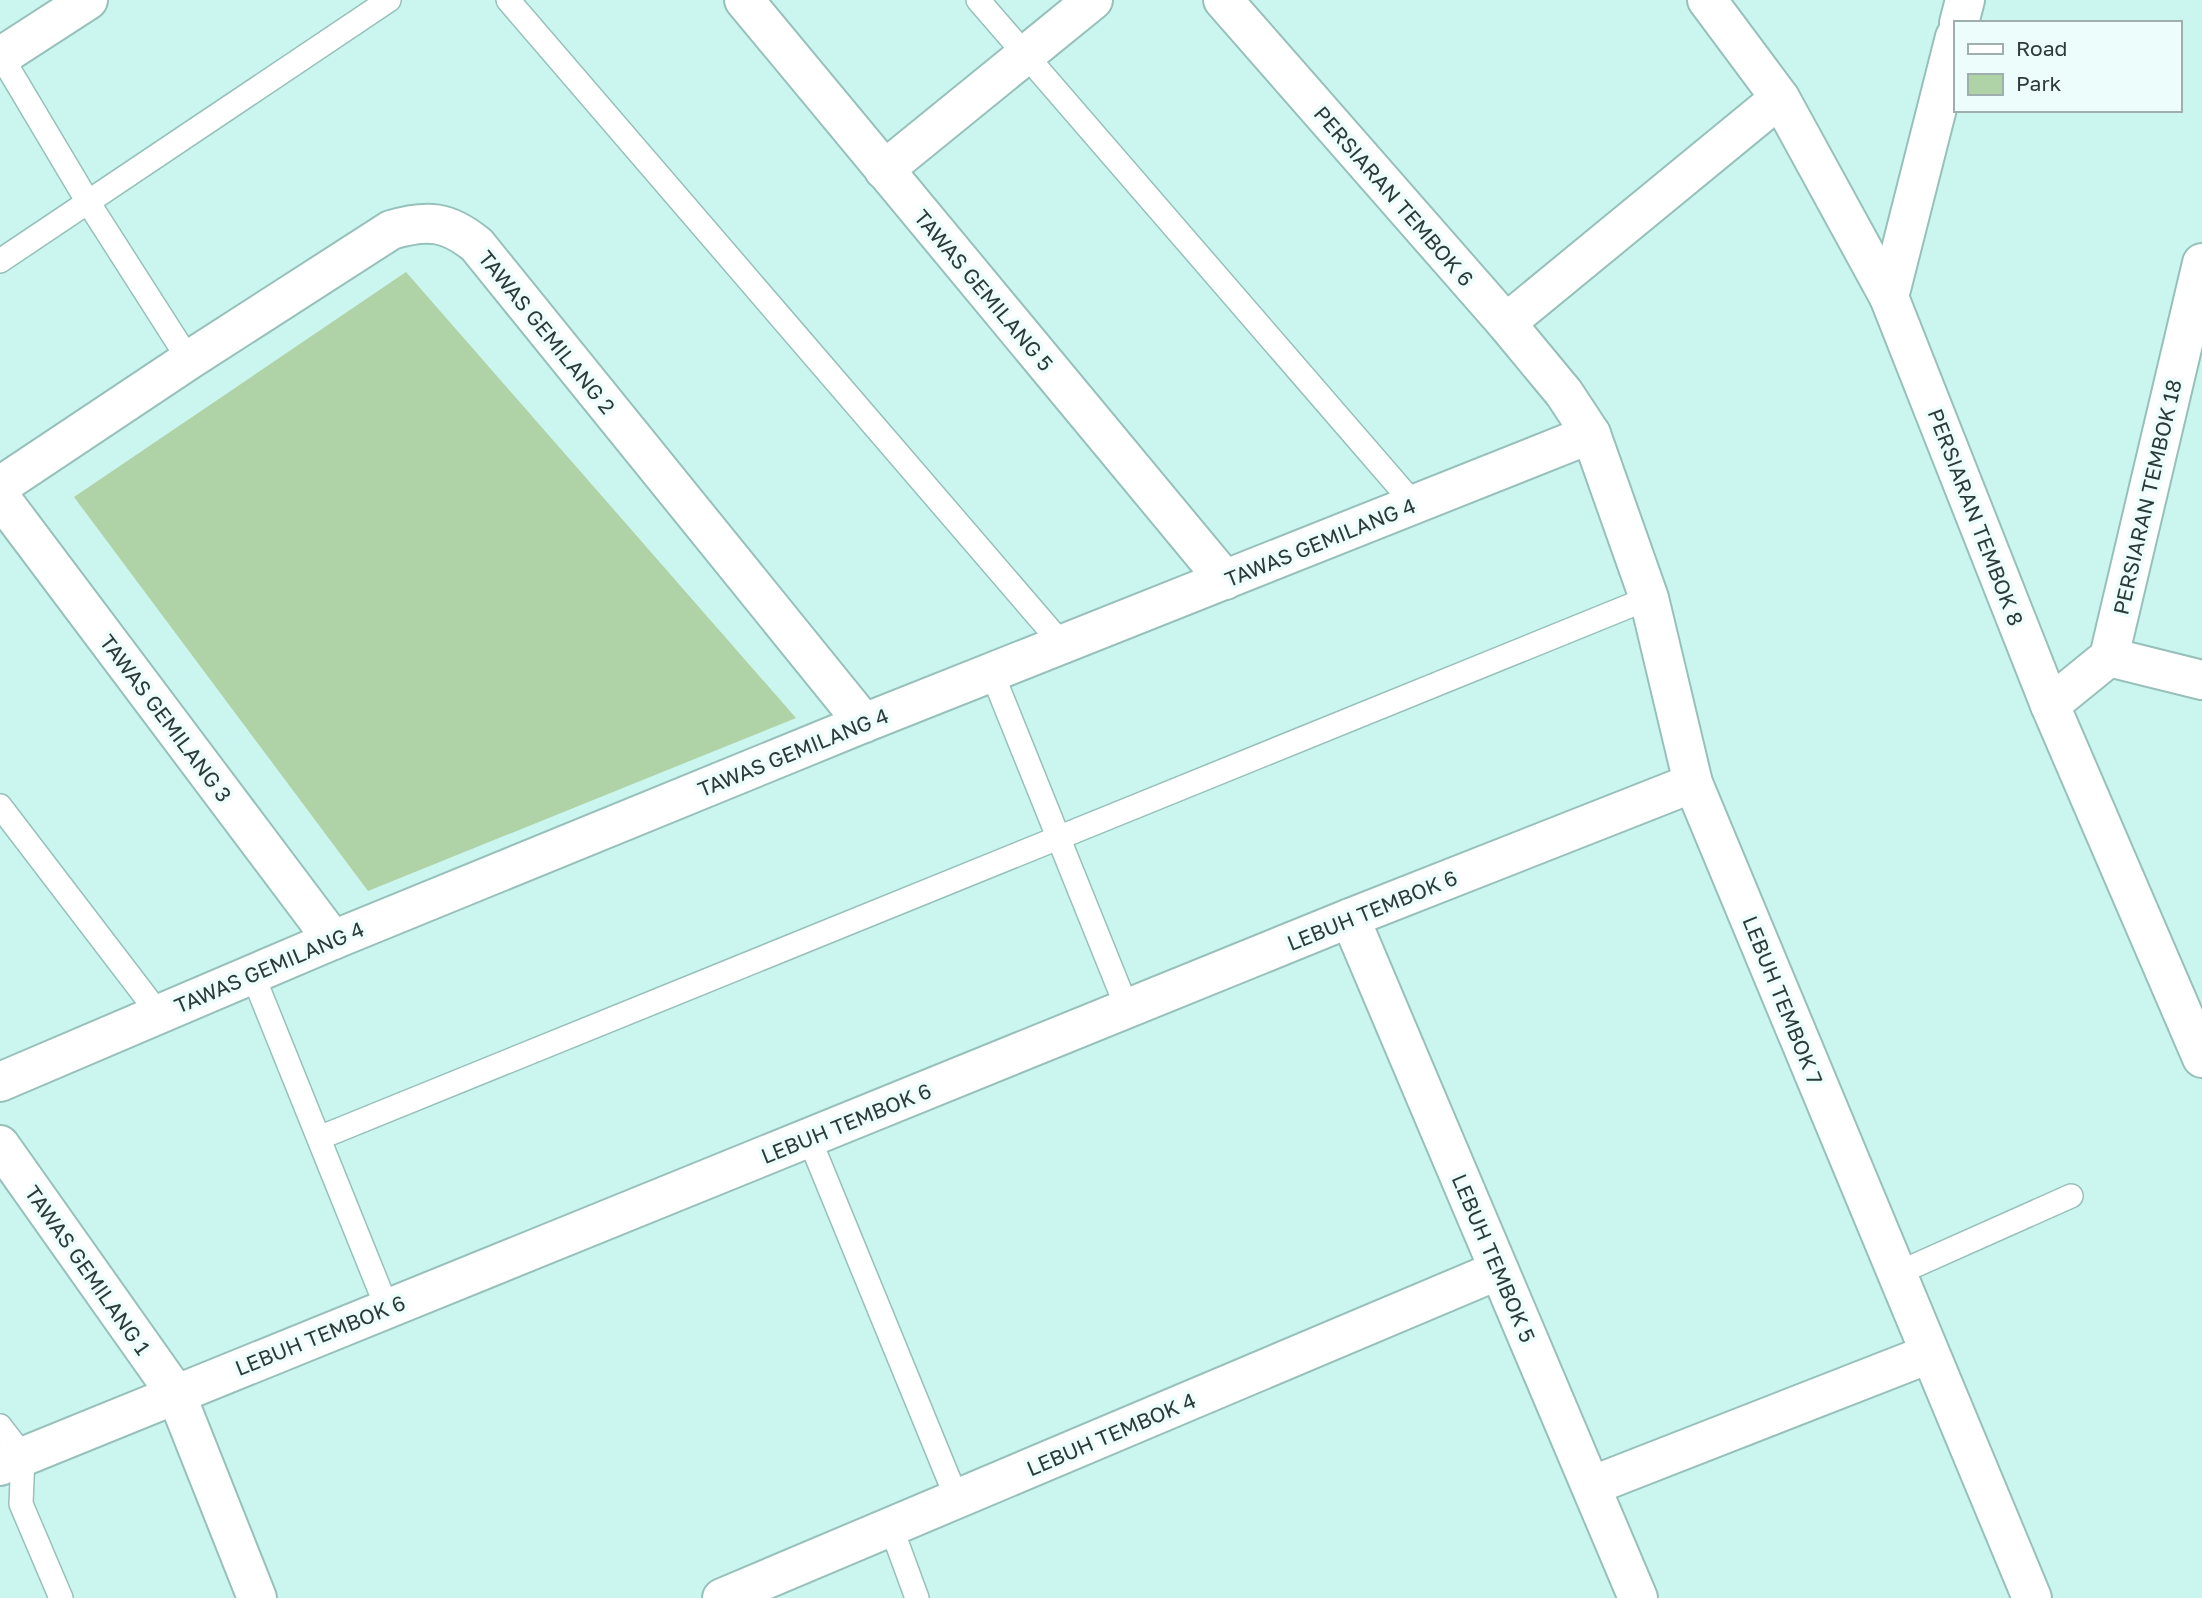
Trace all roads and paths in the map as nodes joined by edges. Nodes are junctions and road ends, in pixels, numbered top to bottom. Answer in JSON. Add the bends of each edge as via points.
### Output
{"nodes":[{"id":1,"x":88,"y":0,"type":"edge"},
{"id":2,"x":389,"y":0,"type":"edge"},
{"id":3,"x":508,"y":0,"type":"edge"},
{"id":4,"x":744,"y":0,"type":"edge"},
{"id":5,"x":978,"y":0,"type":"edge"},
{"id":6,"x":1093,"y":0,"type":"edge"},
{"id":7,"x":1223,"y":0,"type":"edge"},
{"id":8,"x":1707,"y":0,"type":"edge"},
{"id":9,"x":1965,"y":0,"type":"edge"},
{"id":10,"x":1960,"y":21,"type":"edge"},
{"id":11,"x":1954,"y":41,"type":"edge"},
{"id":12,"x":1024,"y":56,"type":"junction"},
{"id":13,"x":1,"y":57,"type":"edge"},
{"id":14,"x":1780,"y":98,"type":"junction"},
{"id":15,"x":884,"y":170,"type":"junction"},
{"id":16,"x":88,"y":202,"type":"junction"},
{"id":17,"x":0,"y":261,"type":"edge"},
{"id":18,"x":2202,"y":263,"type":"edge"},
{"id":19,"x":1889,"y":297,"type":"junction"},
{"id":20,"x":1506,"y":323,"type":"junction"},
{"id":21,"x":189,"y":360,"type":"junction"},
{"id":22,"x":1564,"y":393,"type":"joint"},
{"id":23,"x":1591,"y":434,"type":"junction"},
{"id":24,"x":0,"y":486,"type":"edge"},
{"id":25,"x":0,"y":497,"type":"edge"},
{"id":26,"x":1414,"y":504,"type":"junction"},
{"id":27,"x":1224,"y":580,"type":"junction"},
{"id":28,"x":1650,"y":598,"type":"junction"},
{"id":29,"x":1062,"y":644,"type":"junction"},
{"id":30,"x":2109,"y":657,"type":"junction"},
{"id":31,"x":992,"y":673,"type":"junction"},
{"id":32,"x":2202,"y":680,"type":"edge"},
{"id":33,"x":2050,"y":705,"type":"junction"},
{"id":34,"x":864,"y":723,"type":"junction"},
{"id":35,"x":1693,"y":783,"type":"junction"},
{"id":36,"x":0,"y":806,"type":"edge"},
{"id":37,"x":1057,"y":836,"type":"junction"},
{"id":38,"x":1350,"y":918,"type":"junction"},
{"id":39,"x":333,"y":940,"type":"junction"},
{"id":40,"x":252,"y":973,"type":"junction"},
{"id":41,"x":1127,"y":1009,"type":"junction"},
{"id":42,"x":159,"y":1014,"type":"junction"},
{"id":43,"x":2202,"y":1058,"type":"edge"},
{"id":44,"x":0,"y":1082,"type":"edge"},
{"id":45,"x":319,"y":1138,"type":"junction"},
{"id":46,"x":809,"y":1138,"type":"junction"},
{"id":47,"x":0,"y":1145,"type":"edge"},
{"id":48,"x":2071,"y":1196,"type":"dead end"},
{"id":49,"x":1499,"y":1270,"type":"junction"},
{"id":50,"x":1896,"y":1274,"type":"junction"},
{"id":51,"x":387,"y":1308,"type":"junction"},
{"id":52,"x":1929,"y":1354,"type":"junction"},
{"id":53,"x":176,"y":1394,"type":"junction"},
{"id":54,"x":0,"y":1426,"type":"edge"},
{"id":55,"x":12,"y":1461,"type":"edge"},
{"id":56,"x":1591,"y":1486,"type":"junction"},
{"id":57,"x":957,"y":1499,"type":"junction"},
{"id":58,"x":891,"y":1527,"type":"junction"},
{"id":59,"x":61,"y":1598,"type":"edge"},
{"id":60,"x":257,"y":1598,"type":"edge"},
{"id":61,"x":722,"y":1598,"type":"edge"},
{"id":62,"x":917,"y":1598,"type":"edge"},
{"id":63,"x":1638,"y":1598,"type":"edge"},
{"id":64,"x":2032,"y":1598,"type":"edge"}],
"edges":[{"from":1,"to":13,"type":"street"},
{"from":2,"to":16,"type":"lane"},
{"from":3,"to":29,"type":"lane"},
{"from":4,"to":15,"type":"street","name":"TAWAS GEMILANG 5"},
{"from":5,"to":12,"type":"lane"},
{"from":6,"to":12,"type":"street"},
{"from":7,"to":20,"type":"street","name":"PERSIARAN TEMBOK 6"},
{"from":8,"to":14,"type":"street","name":"PERSIARAN TEMBOK 8"},
{"from":9,"to":10,"type":"street"},
{"from":11,"to":19,"type":"street"},
{"from":12,"to":15,"type":"street"},
{"from":12,"to":26,"type":"lane"},
{"from":13,"to":16,"type":"lane"},
{"from":14,"to":19,"type":"street","name":"PERSIARAN TEMBOK 8"},
{"from":14,"to":20,"type":"street"},
{"from":15,"to":27,"type":"street","name":"TAWAS GEMILANG 5"},
{"from":16,"to":17,"type":"lane"},
{"from":16,"to":21,"type":"lane"},
{"from":18,"to":30,"type":"street","name":"PERSIARAN TEMBOK 18"},
{"from":19,"to":33,"type":"street","name":"PERSIARAN TEMBOK 8"},
{"from":20,"to":22,"type":"street","name":"PERSIARAN TEMBOK 6"},
{"from":21,"to":24,"type":"street","name":"TAWAS GEMILANG 2"},
{"from":21,"to":34,"type":"street","name":"TAWAS GEMILANG 2","via":[[391,230],[420,223],[463,234],[486,256]]},
{"from":22,"to":23,"type":"street","name":"LEBUH TEMBOK 7"},
{"from":23,"to":26,"type":"street","name":"TAWAS GEMILANG 4"},
{"from":23,"to":28,"type":"street","name":"LEBUH TEMBOK 7"},
{"from":25,"to":39,"type":"street","name":"TAWAS GEMILANG 3"},
{"from":26,"to":27,"type":"street","name":"TAWAS GEMILANG 4"},
{"from":27,"to":29,"type":"street","name":"TAWAS GEMILANG 4"},
{"from":28,"to":35,"type":"street","name":"LEBUH TEMBOK 7"},
{"from":28,"to":37,"type":"lane"},
{"from":29,"to":31,"type":"street","name":"TAWAS GEMILANG 4"},
{"from":30,"to":32,"type":"street"},
{"from":30,"to":33,"type":"street"},
{"from":31,"to":34,"type":"street","name":"TAWAS GEMILANG 4"},
{"from":31,"to":37,"type":"lane"},
{"from":33,"to":43,"type":"street","name":"PERSIARAN TEMBOK 8"},
{"from":34,"to":39,"type":"street","name":"TAWAS GEMILANG 4"},
{"from":35,"to":38,"type":"street","name":"LEBUH TEMBOK 6"},
{"from":35,"to":50,"type":"street","name":"LEBUH TEMBOK 7"},
{"from":36,"to":42,"type":"lane"},
{"from":37,"to":41,"type":"lane"},
{"from":37,"to":45,"type":"lane"},
{"from":38,"to":41,"type":"street","name":"LEBUH TEMBOK 6"},
{"from":38,"to":49,"type":"street","name":"LEBUH TEMBOK 5"},
{"from":39,"to":40,"type":"street","name":"TAWAS GEMILANG 4"},
{"from":40,"to":42,"type":"street","name":"TAWAS GEMILANG 4"},
{"from":40,"to":45,"type":"lane"},
{"from":41,"to":46,"type":"street","name":"LEBUH TEMBOK 6"},
{"from":42,"to":44,"type":"street","name":"TAWAS GEMILANG 4"},
{"from":45,"to":51,"type":"lane"},
{"from":46,"to":51,"type":"street","name":"LEBUH TEMBOK 6"},
{"from":46,"to":57,"type":"lane"},
{"from":47,"to":53,"type":"street","name":"TAWAS GEMILANG 1"},
{"from":48,"to":50,"type":"lane"},
{"from":49,"to":56,"type":"street","name":"LEBUH TEMBOK 5"},
{"from":49,"to":57,"type":"street","name":"LEBUH TEMBOK 4"},
{"from":50,"to":52,"type":"street","name":"LEBUH TEMBOK 7"},
{"from":51,"to":53,"type":"street","name":"LEBUH TEMBOK 6"},
{"from":52,"to":56,"type":"street"},
{"from":52,"to":64,"type":"street","name":"LEBUH TEMBOK 7"},
{"from":53,"to":55,"type":"street","name":"LEBUH TEMBOK 6"},
{"from":53,"to":60,"type":"street","name":"TAWAS GEMILANG 1"},
{"from":54,"to":55,"type":"lane"},
{"from":55,"to":59,"type":"lane","via":[[21,1504]]},
{"from":56,"to":63,"type":"street","name":"LEBUH TEMBOK 5"},
{"from":57,"to":58,"type":"street","name":"LEBUH TEMBOK 4"},
{"from":58,"to":61,"type":"street","name":"LEBUH TEMBOK 4"},
{"from":58,"to":62,"type":"lane"}]}
